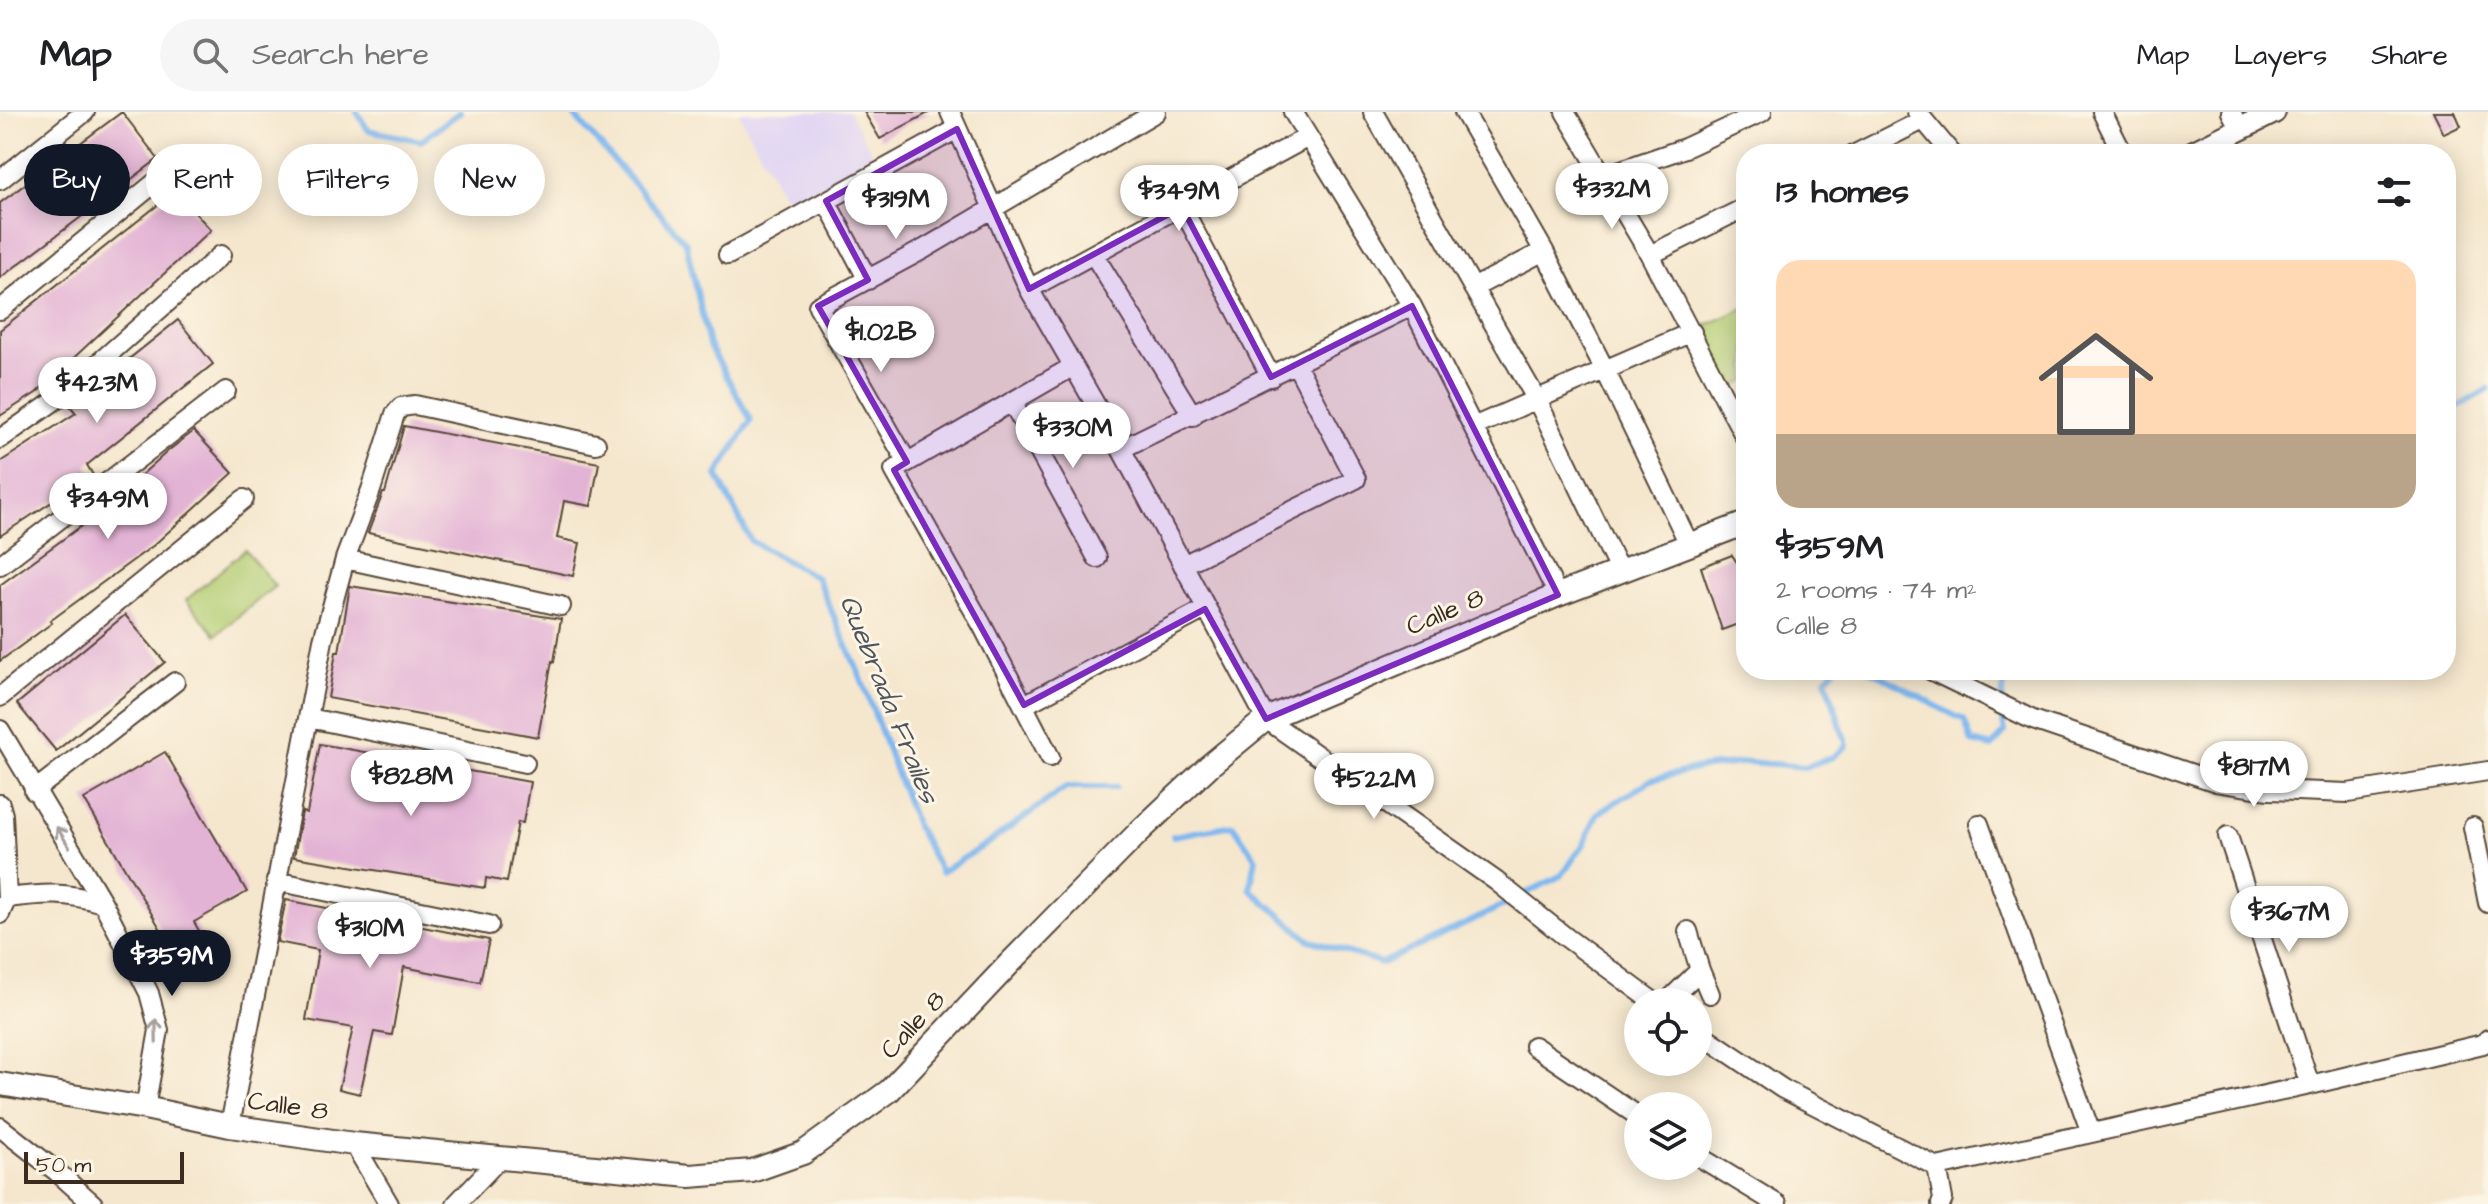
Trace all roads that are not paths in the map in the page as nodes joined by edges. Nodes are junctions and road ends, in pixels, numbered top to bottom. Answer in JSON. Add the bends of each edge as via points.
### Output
{"nodes":[{"id":1,"x":85,"y":112,"type":"edge"},
{"id":2,"x":1156,"y":112,"type":"edge"},
{"id":3,"x":1293,"y":112,"type":"edge"},
{"id":4,"x":1373,"y":112,"type":"edge"},
{"id":5,"x":1464,"y":112,"type":"edge"},
{"id":6,"x":1565,"y":112,"type":"edge"},
{"id":7,"x":1762,"y":112,"type":"edge"},
{"id":8,"x":2102,"y":112,"type":"edge"},
{"id":9,"x":2274,"y":112,"type":"edge"},
{"id":10,"x":1920,"y":116,"type":"edge"},
{"id":11,"x":954,"y":120,"type":"edge"},
{"id":12,"x":2235,"y":120,"type":"edge"},
{"id":13,"x":1308,"y":137,"type":"junction"},
{"id":14,"x":1872,"y":144,"type":"edge"},
{"id":15,"x":1944,"y":144,"type":"edge"},
{"id":16,"x":2118,"y":144,"type":"edge"},
{"id":17,"x":2203,"y":144,"type":"edge"},
{"id":18,"x":1604,"y":176,"type":"junction"},
{"id":19,"x":0,"y":180,"type":"edge"},
{"id":20,"x":146,"y":190,"type":"edge"},
{"id":21,"x":826,"y":201,"type":"junction"},
{"id":22,"x":1182,"y":207,"type":"junction"},
{"id":23,"x":992,"y":210,"type":"junction"},
{"id":24,"x":1736,"y":212,"type":"edge"},
{"id":25,"x":1544,"y":251,"type":"junction"},
{"id":26,"x":221,"y":255,"type":"dead end"},
{"id":27,"x":728,"y":255,"type":"dead end"},
{"id":28,"x":1094,"y":255,"type":"junction"},
{"id":29,"x":1650,"y":255,"type":"junction"},
{"id":30,"x":868,"y":280,"type":"junction"},
{"id":31,"x":1473,"y":288,"type":"junction"},
{"id":32,"x":1029,"y":289,"type":"junction"},
{"id":33,"x":1412,"y":306,"type":"junction"},
{"id":34,"x":0,"y":310,"type":"edge"},
{"id":35,"x":1692,"y":332,"type":"junction"},
{"id":36,"x":1296,"y":364,"type":"junction"},
{"id":37,"x":1072,"y":367,"type":"junction"},
{"id":38,"x":1605,"y":370,"type":"junction"},
{"id":39,"x":1271,"y":377,"type":"junction"},
{"id":40,"x":226,"y":391,"type":"dead end"},
{"id":41,"x":1537,"y":400,"type":"junction"},
{"id":42,"x":1012,"y":402,"type":"junction"},
{"id":43,"x":1193,"y":416,"type":"junction"},
{"id":44,"x":1736,"y":419,"type":"edge"},
{"id":45,"x":1473,"y":427,"type":"junction"},
{"id":46,"x":0,"y":439,"type":"edge"},
{"id":47,"x":596,"y":444,"type":"dead end"},
{"id":48,"x":1121,"y":449,"type":"junction"},
{"id":49,"x":907,"y":462,"type":"junction"},
{"id":50,"x":244,"y":499,"type":"dead end"},
{"id":51,"x":1736,"y":530,"type":"edge"},
{"id":52,"x":1690,"y":546,"type":"junction"},
{"id":53,"x":1097,"y":558,"type":"dead end"},
{"id":54,"x":345,"y":559,"type":"junction"},
{"id":55,"x":0,"y":565,"type":"edge"},
{"id":56,"x":1183,"y":565,"type":"junction"},
{"id":57,"x":1620,"y":572,"type":"junction"},
{"id":58,"x":1558,"y":595,"type":"junction"},
{"id":59,"x":561,"y":606,"type":"dead end"},
{"id":60,"x":1205,"y":609,"type":"junction"},
{"id":61,"x":1948,"y":680,"type":"edge"},
{"id":62,"x":175,"y":682,"type":"dead end"},
{"id":63,"x":0,"y":697,"type":"edge"},
{"id":64,"x":1024,"y":705,"type":"junction"},
{"id":65,"x":309,"y":718,"type":"junction"},
{"id":66,"x":1266,"y":719,"type":"junction"},
{"id":67,"x":0,"y":730,"type":"edge"},
{"id":68,"x":1050,"y":757,"type":"dead end"},
{"id":69,"x":525,"y":763,"type":"dead end"},
{"id":70,"x":2488,"y":771,"type":"edge"},
{"id":71,"x":34,"y":791,"type":"junction"},
{"id":72,"x":0,"y":804,"type":"edge"},
{"id":73,"x":1979,"y":824,"type":"dead end"},
{"id":74,"x":2473,"y":827,"type":"dead end"},
{"id":75,"x":2228,"y":836,"type":"dead end"},
{"id":76,"x":276,"y":881,"type":"junction"},
{"id":77,"x":103,"y":903,"type":"junction"},
{"id":78,"x":2488,"y":903,"type":"edge"},
{"id":79,"x":4,"y":906,"type":"edge"},
{"id":80,"x":489,"y":925,"type":"dead end"},
{"id":81,"x":1688,"y":931,"type":"dead end"},
{"id":82,"x":1700,"y":970,"type":"junction"},
{"id":83,"x":1635,"y":988,"type":"edge"},
{"id":84,"x":1681,"y":988,"type":"edge"},
{"id":85,"x":1708,"y":988,"type":"edge"},
{"id":86,"x":2488,"y":1039,"type":"edge"},
{"id":87,"x":1712,"y":1041,"type":"edge"},
{"id":88,"x":1534,"y":1046,"type":"dead end"},
{"id":89,"x":0,"y":1084,"type":"edge"},
{"id":90,"x":2310,"y":1085,"type":"junction"},
{"id":91,"x":1624,"y":1107,"type":"edge"},
{"id":92,"x":145,"y":1108,"type":"junction"},
{"id":93,"x":230,"y":1126,"type":"junction"},
{"id":94,"x":0,"y":1127,"type":"edge"},
{"id":95,"x":2091,"y":1133,"type":"junction"},
{"id":96,"x":354,"y":1144,"type":"junction"},
{"id":97,"x":499,"y":1159,"type":"junction"},
{"id":98,"x":1712,"y":1165,"type":"edge"},
{"id":99,"x":1937,"y":1167,"type":"junction"},
{"id":100,"x":93,"y":1204,"type":"edge"},
{"id":101,"x":389,"y":1204,"type":"edge"},
{"id":102,"x":456,"y":1204,"type":"edge"},
{"id":103,"x":1777,"y":1204,"type":"edge"},
{"id":104,"x":1941,"y":1204,"type":"edge"}],
"edges":[{"from":1,"to":19,"type":"street"},
{"from":2,"to":23,"type":"street"},
{"from":3,"to":13,"type":"street"},
{"from":4,"to":31,"type":"street"},
{"from":5,"to":25,"type":"street"},
{"from":6,"to":18,"type":"street"},
{"from":7,"to":18,"type":"street","via":[[1685,148]]},
{"from":8,"to":16,"type":"street"},
{"from":9,"to":12,"type":"street"},
{"from":10,"to":14,"type":"street"},
{"from":10,"to":15,"type":"street"},
{"from":11,"to":21,"type":"street"},
{"from":11,"to":23,"type":"street"},
{"from":12,"to":17,"type":"street"},
{"from":13,"to":22,"type":"street"},
{"from":13,"to":33,"type":"street"},
{"from":18,"to":29,"type":"street"},
{"from":20,"to":34,"type":"street"},
{"from":21,"to":27,"type":"street"},
{"from":21,"to":30,"type":"street"},
{"from":22,"to":28,"type":"street"},
{"from":22,"to":39,"type":"street"},
{"from":23,"to":30,"type":"street"},
{"from":23,"to":32,"type":"street"},
{"from":24,"to":29,"type":"street"},
{"from":25,"to":31,"type":"street"},
{"from":25,"to":38,"type":"street"},
{"from":26,"to":46,"type":"street","via":[[60,397]]},
{"from":28,"to":32,"type":"street"},
{"from":28,"to":43,"type":"street"},
{"from":29,"to":35,"type":"street"},
{"from":30,"to":49,"type":"street","via":[[818,306]]},
{"from":31,"to":41,"type":"street"},
{"from":32,"to":37,"type":"street"},
{"from":33,"to":36,"type":"street"},
{"from":33,"to":45,"type":"street"},
{"from":35,"to":38,"type":"street"},
{"from":35,"to":44,"type":"street"},
{"from":36,"to":39,"type":"street"},
{"from":36,"to":56,"type":"street","via":[[1356,479]]},
{"from":37,"to":42,"type":"street"},
{"from":37,"to":48,"type":"street"},
{"from":38,"to":41,"type":"street"},
{"from":38,"to":52,"type":"street"},
{"from":39,"to":43,"type":"street"},
{"from":40,"to":55,"type":"street"},
{"from":41,"to":45,"type":"street"},
{"from":41,"to":57,"type":"street"},
{"from":42,"to":49,"type":"street"},
{"from":42,"to":53,"type":"street"},
{"from":43,"to":48,"type":"street"},
{"from":45,"to":58,"type":"street"},
{"from":47,"to":54,"type":"street","via":[[415,405],[401,407]]},
{"from":48,"to":56,"type":"street"},
{"from":49,"to":64,"type":"street","via":[[894,470]]},
{"from":50,"to":63,"type":"street"},
{"from":51,"to":52,"type":"street","name":"Calle 8"},
{"from":52,"to":57,"type":"street","name":"Calle 8"},
{"from":54,"to":59,"type":"street"},
{"from":54,"to":65,"type":"street"},
{"from":56,"to":60,"type":"street"},
{"from":57,"to":58,"type":"street","name":"Calle 8"},
{"from":58,"to":66,"type":"street","name":"Calle 8"},
{"from":60,"to":64,"type":"street"},
{"from":60,"to":66,"type":"street"},
{"from":61,"to":70,"type":"street","via":[[2033,720],[2216,782],[2348,793]]},
{"from":62,"to":71,"type":"street"},
{"from":64,"to":68,"type":"street"},
{"from":65,"to":69,"type":"street"},
{"from":65,"to":76,"type":"street"},
{"from":66,"to":83,"type":"street"},
{"from":66,"to":97,"type":"street","name":"Calle 8","via":[[1140,831],[889,1091],[803,1153],[752,1171],[690,1176]]},
{"from":67,"to":71,"type":"street"},
{"from":77,"to":71,"type":"street","one_way":true},
{"from":72,"to":79,"type":"street"},
{"from":73,"to":95,"type":"street"},
{"from":74,"to":78,"type":"street"},
{"from":75,"to":90,"type":"street"},
{"from":76,"to":80,"type":"street"},
{"from":76,"to":93,"type":"street"},
{"from":77,"to":79,"type":"street","via":[[73,894],[42,894]]},
{"from":92,"to":77,"type":"street","one_way":true,"via":[[159,1030],[149,993]]},
{"from":81,"to":82,"type":"street"},
{"from":82,"to":84,"type":"street"},
{"from":82,"to":85,"type":"street"},
{"from":86,"to":90,"type":"street"},
{"from":87,"to":99,"type":"street","via":[[1783,1089]]},
{"from":88,"to":91,"type":"street"},
{"from":89,"to":92,"type":"street","name":"Calle 8"},
{"from":90,"to":95,"type":"street"},
{"from":92,"to":93,"type":"street","name":"Calle 8"},
{"from":93,"to":96,"type":"street","name":"Calle 8"},
{"from":94,"to":100,"type":"street"},
{"from":95,"to":99,"type":"street"},
{"from":96,"to":97,"type":"street","name":"Calle 8"},
{"from":96,"to":101,"type":"street"},
{"from":97,"to":102,"type":"street"},
{"from":98,"to":103,"type":"street"},
{"from":99,"to":104,"type":"street"}]}
